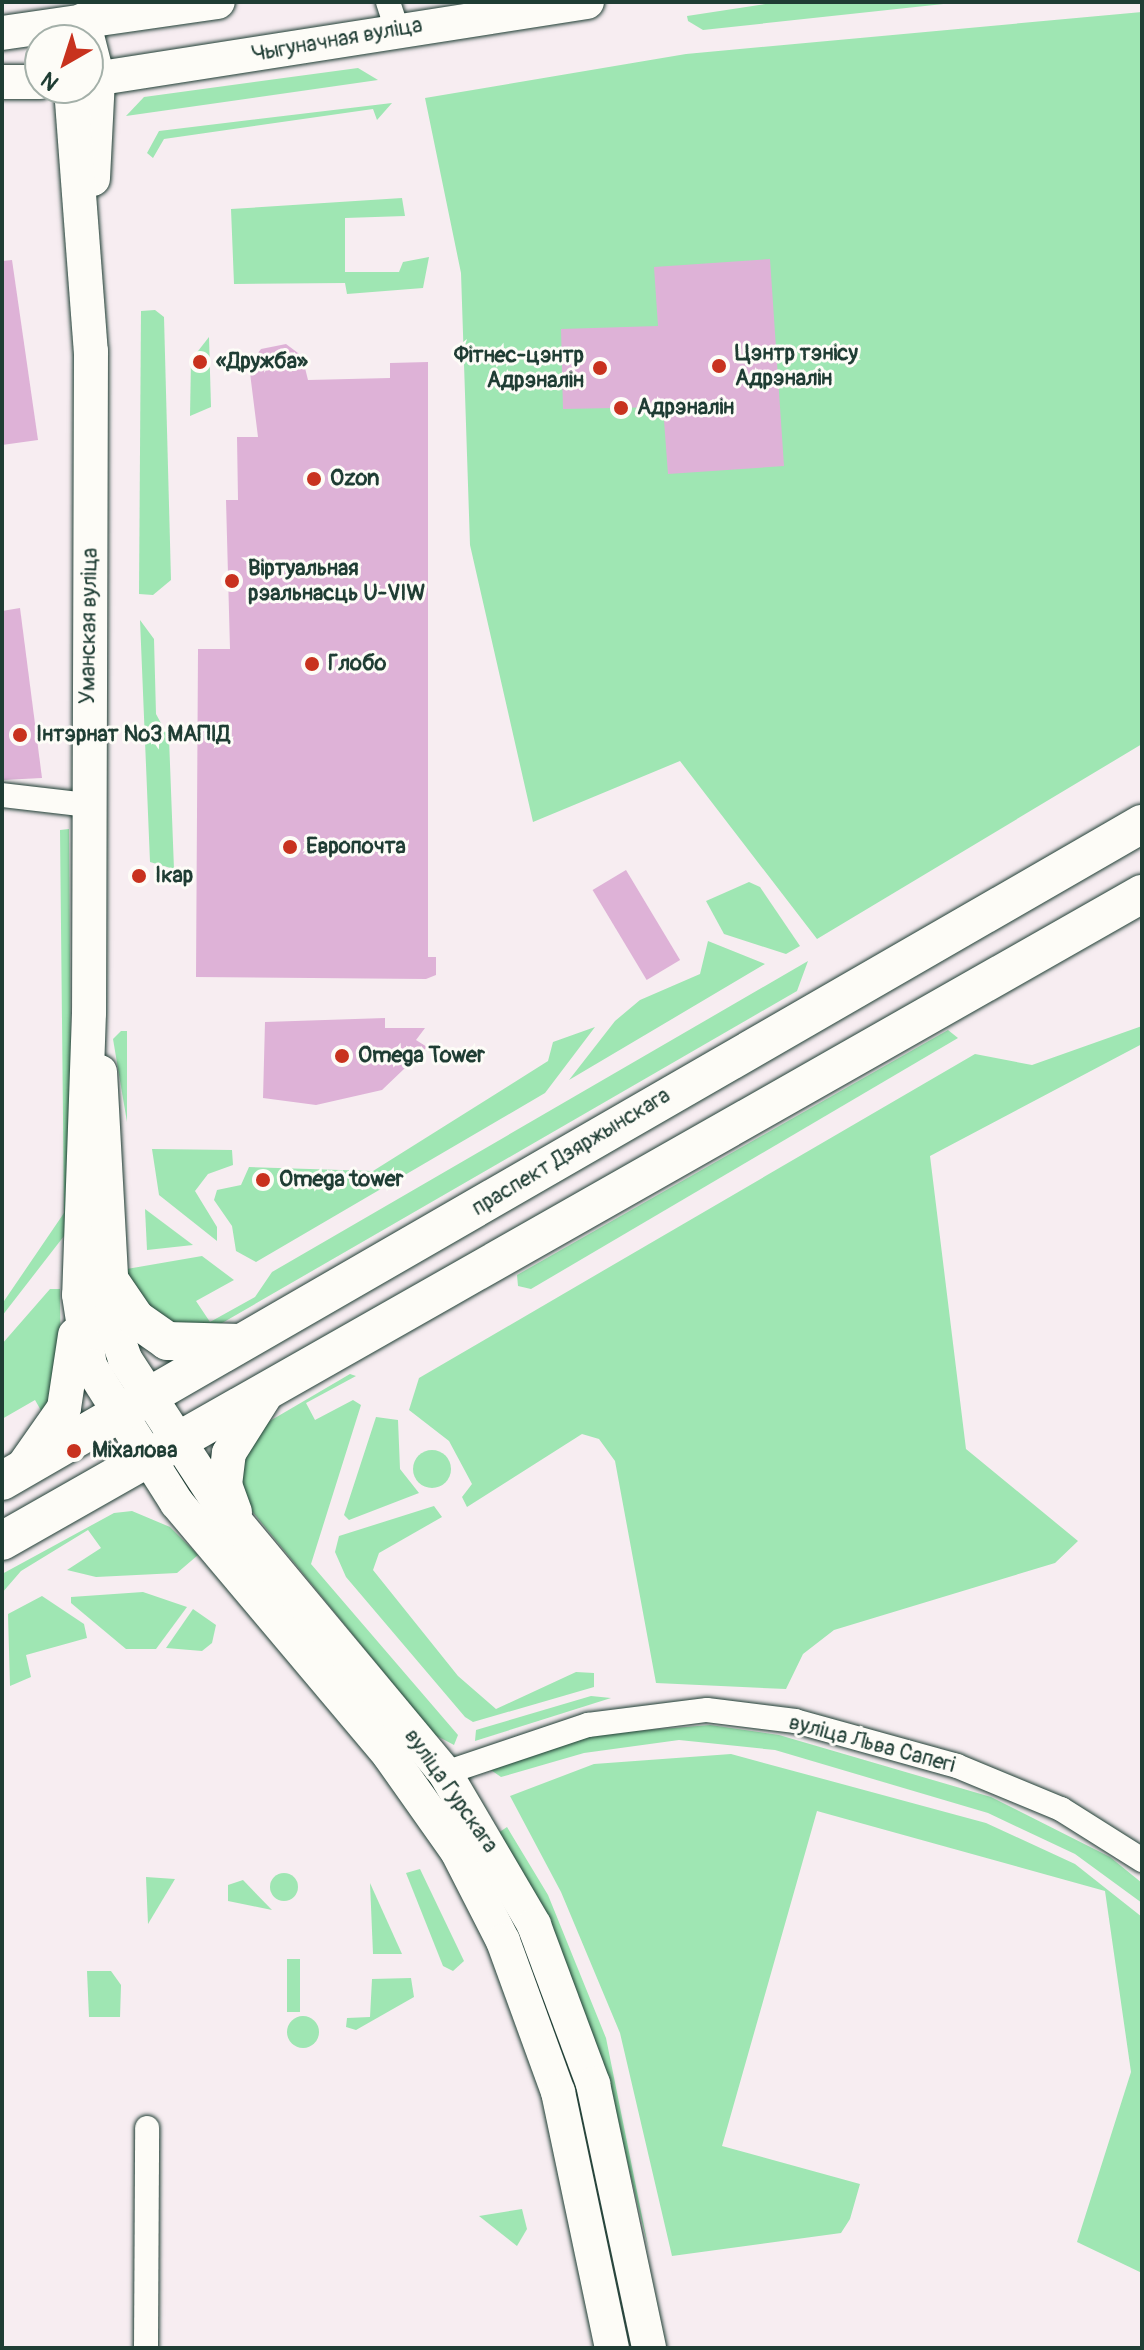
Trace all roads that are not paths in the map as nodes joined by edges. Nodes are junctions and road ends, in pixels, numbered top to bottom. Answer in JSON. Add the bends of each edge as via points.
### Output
{"nodes":[{"id":1,"x":218,"y":2,"type":"edge"},
{"id":2,"x":587,"y":2,"type":"edge"},
{"id":3,"x":395,"y":11,"type":"edge"},
{"id":4,"x":104,"y":25,"type":"edge"},
{"id":5,"x":24,"y":32,"type":"edge"},
{"id":6,"x":2,"y":33,"type":"edge"},
{"id":7,"x":104,"y":79,"type":"edge"},
{"id":8,"x":2,"y":82,"type":"edge"},
{"id":9,"x":24,"y":82,"type":"edge"},
{"id":10,"x":86,"y":104,"type":"edge"},
{"id":11,"x":2,"y":795,"type":"edge"},
{"id":12,"x":87,"y":805,"type":"junction"},
{"id":13,"x":1142,"y":824,"type":"edge"},
{"id":14,"x":1142,"y":894,"type":"edge"},
{"id":15,"x":95,"y":1289,"type":"junction"},
{"id":16,"x":247,"y":1343,"type":"junction"},
{"id":17,"x":267,"y":1393,"type":"junction"},
{"id":18,"x":134,"y":1410,"type":"junction"},
{"id":19,"x":161,"y":1451,"type":"junction"},
{"id":20,"x":11,"y":1477,"type":"edge"},
{"id":21,"x":2,"y":1541,"type":"edge"},
{"id":22,"x":250,"y":1541,"type":"junction"},
{"id":23,"x":432,"y":1782,"type":"junction"},
{"id":24,"x":1142,"y":1860,"type":"edge"},
{"id":25,"x":534,"y":1925,"type":"junction"},
{"id":26,"x":503,"y":1941,"type":"junction"},
{"id":27,"x":147,"y":2128,"type":"dead end"},
{"id":28,"x":631,"y":2260,"type":"junction"},
{"id":29,"x":596,"y":2267,"type":"junction"},
{"id":30,"x":146,"y":2348,"type":"edge"},
{"id":31,"x":612,"y":2348,"type":"edge"},
{"id":32,"x":649,"y":2348,"type":"edge"}],
"edges":[{"from":1,"to":4,"type":"main road"},
{"from":2,"to":3,"type":"main road","name":"Чыгуначная вуліца"},
{"from":3,"to":7,"type":"main road","name":"Чыгуначная вуліца"},
{"from":5,"to":6,"type":"main road"},
{"from":8,"to":9,"type":"main road"},
{"from":10,"to":12,"type":"main road","name":"Уманская вуліца"},
{"from":11,"to":12,"type":"street"},
{"from":12,"to":15,"type":"main road","name":"Уманская вуліца","via":[[89,1013],[105,1098]]},
{"from":13,"to":16,"type":"main road","name":"праспект Дзяржынскага"},
{"from":14,"to":17,"type":"main road"},
{"from":15,"to":16,"type":"main road","via":[[167,1341],[199,1348]]},
{"from":15,"to":18,"type":"main road","name":"Уманская вуліца","via":[[118,1343]]},
{"from":15,"to":20,"type":"main road","via":[[64,1408]]},
{"from":16,"to":18,"type":"main road","name":"праспект Дзяржынскага"},
{"from":17,"to":19,"type":"main road"},
{"from":17,"to":22,"type":"main road","via":[[239,1429],[225,1471],[228,1496]]},
{"from":18,"to":19,"type":"main road","name":"Уманская вуліца"},
{"from":18,"to":20,"type":"main road","name":"праспект Дзяржынскага"},
{"from":19,"to":21,"type":"main road"},
{"from":19,"to":22,"type":"main road","name":"вуліца Гурскага"},
{"from":19,"to":23,"type":"main road","name":"вуліца Гурскага"},
{"from":22,"to":23,"type":"main road","name":"вуліца Гурскага"},
{"from":23,"to":24,"type":"street","name":"вуліца Льва Сапегі","via":[[588,1725],[707,1710],[751,1715],[957,1766],[1061,1809]]},
{"from":23,"to":25,"type":"main road","name":"вуліца Гурскага"},
{"from":23,"to":26,"type":"main road","name":"вуліца Гурскага"},
{"from":25,"to":26,"type":"main road"},
{"from":25,"to":28,"type":"main road","name":"вуліца Гурскага","via":[[593,2084]]},
{"from":26,"to":29,"type":"main road","name":"вуліца Гурскага","via":[[558,2092]]},
{"from":27,"to":30,"type":"street"},
{"from":28,"to":29,"type":"main road"},
{"from":28,"to":32,"type":"main road","name":"вуліца Гурскага"},
{"from":29,"to":31,"type":"main road","name":"вуліца Гурскага"}]}
